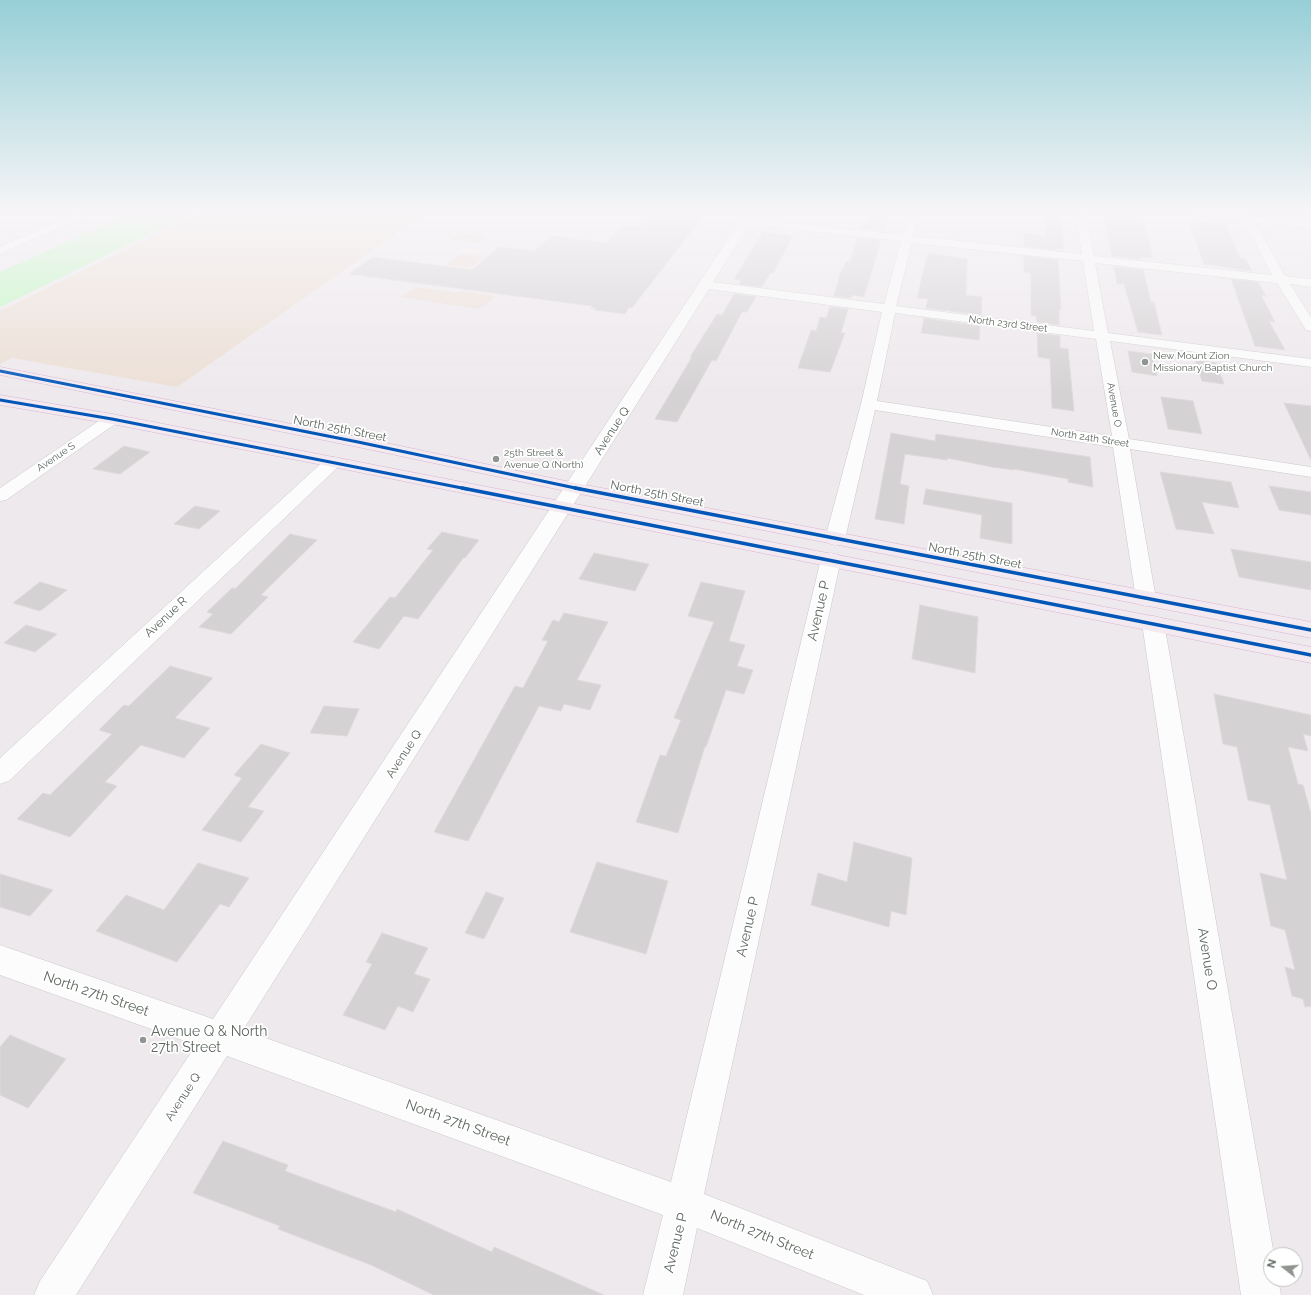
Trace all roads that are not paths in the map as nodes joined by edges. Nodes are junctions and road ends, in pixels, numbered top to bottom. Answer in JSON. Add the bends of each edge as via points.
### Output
{"nodes":[{"id":1,"x":713,"y":272,"type":"edge"},
{"id":2,"x":898,"y":272,"type":"edge"},
{"id":3,"x":1090,"y":272,"type":"edge"},
{"id":4,"x":1211,"y":272,"type":"edge"},
{"id":5,"x":1277,"y":272,"type":"edge"},
{"id":6,"x":1281,"y":280,"type":"junction"},
{"id":7,"x":1311,"y":283,"type":"edge"},
{"id":8,"x":705,"y":285,"type":"junction"},
{"id":9,"x":889,"y":309,"type":"junction"},
{"id":10,"x":1311,"y":327,"type":"edge"},
{"id":11,"x":1101,"y":336,"type":"junction"},
{"id":12,"x":1311,"y":363,"type":"edge"},
{"id":13,"x":0,"y":371,"type":"edge"},
{"id":14,"x":17,"y":375,"type":"junction"},
{"id":15,"x":0,"y":376,"type":"edge"},
{"id":16,"x":0,"y":400,"type":"edge"},
{"id":17,"x":869,"y":404,"type":"junction"},
{"id":18,"x":112,"y":419,"type":"junction"},
{"id":19,"x":1121,"y":443,"type":"junction"},
{"id":20,"x":333,"y":462,"type":"junction"},
{"id":21,"x":1311,"y":472,"type":"edge"},
{"id":22,"x":0,"y":496,"type":"edge"},
{"id":23,"x":568,"y":498,"type":"junction"},
{"id":24,"x":833,"y":549,"type":"junction"},
{"id":25,"x":1149,"y":611,"type":"junction"},
{"id":26,"x":1311,"y":630,"type":"edge"},
{"id":27,"x":1311,"y":655,"type":"edge"},
{"id":28,"x":0,"y":774,"type":"edge"},
{"id":29,"x":0,"y":960,"type":"edge"},
{"id":30,"x":221,"y":1038,"type":"junction"},
{"id":31,"x":685,"y":1205,"type":"junction"},
{"id":32,"x":54,"y":1295,"type":"edge"},
{"id":33,"x":663,"y":1295,"type":"edge"},
{"id":34,"x":913,"y":1295,"type":"edge"},
{"id":35,"x":1261,"y":1295,"type":"edge"}],
"edges":[{"from":1,"to":8,"type":"street","name":"Avenue Q"},
{"from":2,"to":9,"type":"street","name":"Avenue P"},
{"from":3,"to":11,"type":"street","name":"Avenue O"},
{"from":4,"to":6,"type":"street"},
{"from":5,"to":6,"type":"street"},
{"from":6,"to":7,"type":"street"},
{"from":6,"to":10,"type":"street"},
{"from":8,"to":9,"type":"street","name":"North 23rd Street"},
{"from":8,"to":23,"type":"street","name":"Avenue Q"},
{"from":9,"to":11,"type":"street","name":"North 23rd Street"},
{"from":9,"to":17,"type":"street","name":"Avenue P"},
{"from":11,"to":12,"type":"street","name":"North 23rd Street"},
{"from":11,"to":19,"type":"street","name":"Avenue O"},
{"from":13,"to":14,"type":"main road","name":"North 25th Street"},
{"from":14,"to":15,"type":"main road"},
{"from":14,"to":23,"type":"main road","name":"North 25th Street","via":[[358,442]]},
{"from":16,"to":18,"type":"main road","name":"North 25th Street"},
{"from":17,"to":19,"type":"street","name":"North 24th Street"},
{"from":17,"to":24,"type":"street","name":"Avenue P"},
{"from":18,"to":20,"type":"main road","name":"North 25th Street"},
{"from":18,"to":22,"type":"street","name":"Avenue S"},
{"from":19,"to":21,"type":"street","name":"North 24th Street"},
{"from":19,"to":25,"type":"street","name":"Avenue O"},
{"from":20,"to":23,"type":"main road","name":"North 25th Street"},
{"from":20,"to":28,"type":"street","name":"Avenue R"},
{"from":23,"to":24,"type":"main road","name":"North 25th Street"},
{"from":23,"to":30,"type":"street","name":"Avenue Q"},
{"from":24,"to":25,"type":"main road","name":"North 25th Street"},
{"from":24,"to":25,"type":"main road","name":"North 25th Street","via":[[890,571],[921,567]]},
{"from":24,"to":31,"type":"street","name":"Avenue P"},
{"from":25,"to":26,"type":"main road","name":"North 25th Street"},
{"from":25,"to":27,"type":"main road","name":"North 25th Street"},
{"from":25,"to":35,"type":"street","name":"Avenue O"},
{"from":29,"to":30,"type":"street","name":"North 27th Street"},
{"from":30,"to":31,"type":"street","name":"North 27th Street"},
{"from":30,"to":32,"type":"street","name":"Avenue Q"},
{"from":31,"to":33,"type":"street","name":"Avenue P"},
{"from":31,"to":34,"type":"street","name":"North 27th Street"}]}
